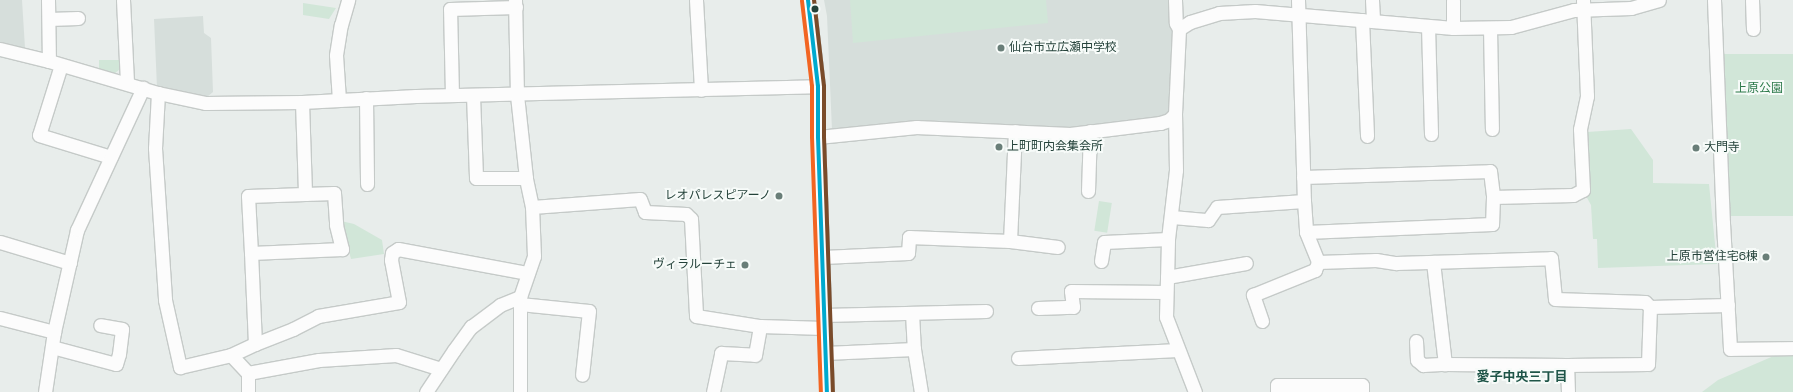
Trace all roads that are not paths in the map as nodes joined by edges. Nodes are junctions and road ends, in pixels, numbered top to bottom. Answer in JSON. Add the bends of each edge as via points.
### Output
{"nodes":[{"id":1,"x":48,"y":0,"type":"edge"},
{"id":2,"x":123,"y":0,"type":"edge"},
{"id":3,"x":348,"y":0,"type":"edge"},
{"id":4,"x":696,"y":0,"type":"edge"},
{"id":5,"x":808,"y":0,"type":"edge"},
{"id":6,"x":1175,"y":0,"type":"edge"},
{"id":7,"x":1298,"y":0,"type":"edge"},
{"id":8,"x":1372,"y":0,"type":"edge"},
{"id":9,"x":1453,"y":0,"type":"edge"},
{"id":10,"x":1659,"y":0,"type":"edge"},
{"id":11,"x":1714,"y":0,"type":"edge"},
{"id":12,"x":1752,"y":0,"type":"edge"},
{"id":13,"x":516,"y":4,"type":"edge"},
{"id":14,"x":1583,"y":5,"type":"edge"},
{"id":15,"x":1299,"y":14,"type":"junction"},
{"id":16,"x":78,"y":18,"type":"dead end"},
{"id":17,"x":49,"y":19,"type":"junction"},
{"id":18,"x":1368,"y":20,"type":"junction"},
{"id":19,"x":1428,"y":26,"type":"junction"},
{"id":20,"x":1453,"y":28,"type":"junction"},
{"id":21,"x":1490,"y":28,"type":"junction"},
{"id":22,"x":1179,"y":29,"type":"junction"},
{"id":23,"x":1754,"y":29,"type":"dead end"},
{"id":24,"x":0,"y":49,"type":"edge"},
{"id":25,"x":55,"y":63,"type":"junction"},
{"id":26,"x":127,"y":83,"type":"junction"},
{"id":27,"x":818,"y":86,"type":"junction"},
{"id":28,"x":142,"y":88,"type":"junction"},
{"id":29,"x":701,"y":90,"type":"junction"},
{"id":30,"x":158,"y":93,"type":"junction"},
{"id":31,"x":473,"y":95,"type":"junction"},
{"id":32,"x":518,"y":95,"type":"junction"},
{"id":33,"x":452,"y":96,"type":"junction"},
{"id":34,"x":366,"y":98,"type":"junction"},
{"id":35,"x":339,"y":100,"type":"junction"},
{"id":36,"x":302,"y":102,"type":"junction"},
{"id":37,"x":1175,"y":114,"type":"junction"},
{"id":38,"x":1492,"y":129,"type":"dead end"},
{"id":39,"x":1015,"y":132,"type":"junction"},
{"id":40,"x":1090,"y":132,"type":"junction"},
{"id":41,"x":1431,"y":134,"type":"dead end"},
{"id":42,"x":1367,"y":136,"type":"dead end"},
{"id":43,"x":818,"y":137,"type":"junction"},
{"id":44,"x":111,"y":157,"type":"junction"},
{"id":45,"x":1303,"y":177,"type":"junction"},
{"id":46,"x":526,"y":178,"type":"junction"},
{"id":47,"x":367,"y":184,"type":"dead end"},
{"id":48,"x":1088,"y":191,"type":"dead end"},
{"id":49,"x":305,"y":194,"type":"junction"},
{"id":50,"x":1493,"y":198,"type":"junction"},
{"id":51,"x":1304,"y":201,"type":"junction"},
{"id":52,"x":532,"y":207,"type":"junction"},
{"id":53,"x":1172,"y":217,"type":"junction"},
{"id":54,"x":1306,"y":232,"type":"junction"},
{"id":55,"x":1168,"y":239,"type":"junction"},
{"id":56,"x":1010,"y":241,"type":"junction"},
{"id":57,"x":0,"y":242,"type":"edge"},
{"id":58,"x":1058,"y":247,"type":"dead end"},
{"id":59,"x":251,"y":253,"type":"junction"},
{"id":60,"x":823,"y":257,"type":"junction"},
{"id":61,"x":1101,"y":261,"type":"dead end"},
{"id":62,"x":1318,"y":262,"type":"junction"},
{"id":63,"x":1433,"y":262,"type":"junction"},
{"id":64,"x":70,"y":263,"type":"junction"},
{"id":65,"x":1246,"y":263,"type":"dead end"},
{"id":66,"x":528,"y":273,"type":"junction"},
{"id":67,"x":1167,"y":277,"type":"junction"},
{"id":68,"x":1166,"y":292,"type":"junction"},
{"id":69,"x":520,"y":301,"type":"junction"},
{"id":70,"x":1728,"y":305,"type":"junction"},
{"id":71,"x":1650,"y":307,"type":"junction"},
{"id":72,"x":1038,"y":308,"type":"dead end"},
{"id":73,"x":986,"y":311,"type":"dead end"},
{"id":74,"x":912,"y":313,"type":"junction"},
{"id":75,"x":824,"y":315,"type":"junction"},
{"id":76,"x":0,"y":318,"type":"edge"},
{"id":77,"x":1262,"y":321,"type":"dead end"},
{"id":78,"x":100,"y":325,"type":"dead end"},
{"id":79,"x":760,"y":326,"type":"junction"},
{"id":80,"x":824,"y":328,"type":"junction"},
{"id":81,"x":54,"y":332,"type":"junction"},
{"id":82,"x":1416,"y":341,"type":"dead end"},
{"id":83,"x":255,"y":344,"type":"junction"},
{"id":84,"x":52,"y":347,"type":"junction"},
{"id":85,"x":1793,"y":348,"type":"edge"},
{"id":86,"x":914,"y":349,"type":"junction"},
{"id":87,"x":1178,"y":350,"type":"junction"},
{"id":88,"x":825,"y":353,"type":"junction"},
{"id":89,"x":231,"y":355,"type":"junction"},
{"id":90,"x":1018,"y":358,"type":"dead end"},
{"id":91,"x":1445,"y":364,"type":"junction"},
{"id":92,"x":1567,"y":365,"type":"junction"},
{"id":93,"x":442,"y":369,"type":"junction"},
{"id":94,"x":248,"y":373,"type":"junction"},
{"id":95,"x":582,"y":375,"type":"dead end"},
{"id":96,"x":1320,"y":389,"type":"edge"},
{"id":97,"x":45,"y":392,"type":"edge"},
{"id":98,"x":248,"y":392,"type":"edge"},
{"id":99,"x":426,"y":392,"type":"edge"},
{"id":100,"x":520,"y":392,"type":"edge"},
{"id":101,"x":713,"y":392,"type":"edge"},
{"id":102,"x":827,"y":392,"type":"edge"},
{"id":103,"x":922,"y":392,"type":"edge"},
{"id":104,"x":1195,"y":392,"type":"edge"},
{"id":105,"x":1277,"y":392,"type":"edge"},
{"id":106,"x":1362,"y":392,"type":"edge"},
{"id":107,"x":1568,"y":392,"type":"edge"}],
"edges":[{"from":1,"to":17,"type":"street"},
{"from":2,"to":26,"type":"street"},
{"from":3,"to":35,"type":"street","via":[[336,55]]},
{"from":4,"to":29,"type":"street"},
{"from":5,"to":27,"type":"street"},
{"from":6,"to":22,"type":"street","via":[[1176,23]]},
{"from":7,"to":15,"type":"street"},
{"from":8,"to":18,"type":"street"},
{"from":9,"to":20,"type":"street"},
{"from":10,"to":14,"type":"street","via":[[1631,8]]},
{"from":11,"to":70,"type":"street"},
{"from":12,"to":23,"type":"street"},
{"from":13,"to":32,"type":"street"},
{"from":13,"to":33,"type":"street","via":[[450,9]]},
{"from":14,"to":21,"type":"street","via":[[1527,24]]},
{"from":14,"to":50,"type":"street","via":[[1587,96],[1580,129],[1583,190],[1573,195]]},
{"from":15,"to":18,"type":"street"},
{"from":15,"to":22,"type":"street","via":[[1255,11],[1219,13],[1190,22]]},
{"from":15,"to":45,"type":"street"},
{"from":16,"to":17,"type":"street"},
{"from":17,"to":25,"type":"street"},
{"from":18,"to":19,"type":"street"},
{"from":18,"to":42,"type":"street"},
{"from":19,"to":20,"type":"street"},
{"from":19,"to":41,"type":"street"},
{"from":20,"to":21,"type":"street"},
{"from":21,"to":38,"type":"street"},
{"from":22,"to":37,"type":"street"},
{"from":24,"to":25,"type":"street"},
{"from":25,"to":26,"type":"street"},
{"from":25,"to":44,"type":"street","via":[[39,134]]},
{"from":26,"to":28,"type":"street"},
{"from":27,"to":29,"type":"street"},
{"from":27,"to":43,"type":"street"},
{"from":28,"to":30,"type":"street"},
{"from":28,"to":44,"type":"street"},
{"from":29,"to":32,"type":"street"},
{"from":30,"to":36,"type":"street","via":[[206,103]]},
{"from":30,"to":89,"type":"street","via":[[155,148],[165,300],[180,367]]},
{"from":31,"to":32,"type":"street"},
{"from":31,"to":33,"type":"street"},
{"from":31,"to":46,"type":"street","via":[[476,178]]},
{"from":32,"to":46,"type":"street"},
{"from":33,"to":34,"type":"street"},
{"from":34,"to":35,"type":"street"},
{"from":34,"to":47,"type":"street"},
{"from":35,"to":36,"type":"street"},
{"from":36,"to":49,"type":"street"},
{"from":37,"to":40,"type":"street","via":[[1169,120],[1160,123]]},
{"from":37,"to":53,"type":"street","via":[[1176,170]]},
{"from":39,"to":40,"type":"street"},
{"from":39,"to":43,"type":"street","via":[[916,127]]},
{"from":39,"to":56,"type":"street"},
{"from":40,"to":48,"type":"street"},
{"from":43,"to":60,"type":"street"},
{"from":44,"to":64,"type":"street","via":[[77,230]]},
{"from":45,"to":50,"type":"street","via":[[1490,170]]},
{"from":45,"to":51,"type":"street"},
{"from":46,"to":52,"type":"street"},
{"from":49,"to":59,"type":"street","via":[[248,196]]},
{"from":49,"to":59,"type":"street","via":[[334,193],[336,225],[342,249]]},
{"from":50,"to":54,"type":"street","via":[[1492,224]]},
{"from":51,"to":53,"type":"street","via":[[1217,208],[1208,220]]},
{"from":51,"to":54,"type":"street"},
{"from":52,"to":66,"type":"street","via":[[534,256]]},
{"from":52,"to":79,"type":"street","via":[[640,199],[645,212],[686,214],[691,219],[696,316]]},
{"from":53,"to":55,"type":"street"},
{"from":54,"to":62,"type":"street"},
{"from":55,"to":61,"type":"street","via":[[1101,239]]},
{"from":55,"to":67,"type":"street"},
{"from":56,"to":58,"type":"street"},
{"from":56,"to":60,"type":"street","via":[[909,237],[908,253]]},
{"from":57,"to":64,"type":"street"},
{"from":59,"to":83,"type":"street"},
{"from":60,"to":75,"type":"street"},
{"from":62,"to":63,"type":"street"},
{"from":62,"to":77,"type":"street","via":[[1315,270],[1253,295]]},
{"from":63,"to":71,"type":"street","via":[[1551,258],[1555,299],[1644,302]]},
{"from":63,"to":91,"type":"street"},
{"from":64,"to":81,"type":"street"},
{"from":65,"to":67,"type":"street"},
{"from":66,"to":69,"type":"street"},
{"from":66,"to":83,"type":"street","via":[[398,249],[392,253],[391,260],[399,302],[318,316]]},
{"from":67,"to":68,"type":"street"},
{"from":68,"to":72,"type":"street","via":[[1071,291],[1073,307]]},
{"from":68,"to":87,"type":"street","via":[[1166,317]]},
{"from":69,"to":93,"type":"street","via":[[500,305],[471,327]]},
{"from":69,"to":95,"type":"street","via":[[589,311]]},
{"from":69,"to":100,"type":"street"},
{"from":70,"to":71,"type":"street"},
{"from":70,"to":85,"type":"street","via":[[1730,349]]},
{"from":71,"to":92,"type":"street","via":[[1648,364]]},
{"from":73,"to":74,"type":"street"},
{"from":74,"to":75,"type":"street"},
{"from":74,"to":86,"type":"street"},
{"from":75,"to":80,"type":"street"},
{"from":76,"to":81,"type":"street"},
{"from":78,"to":84,"type":"street","via":[[122,329],[116,364]]},
{"from":79,"to":80,"type":"street"},
{"from":79,"to":101,"type":"street","via":[[755,355],[721,352]]},
{"from":80,"to":88,"type":"street"},
{"from":81,"to":84,"type":"street"},
{"from":82,"to":91,"type":"street","via":[[1417,360],[1423,365]]},
{"from":83,"to":89,"type":"street"},
{"from":84,"to":97,"type":"street"},
{"from":86,"to":88,"type":"street"},
{"from":86,"to":103,"type":"street"},
{"from":87,"to":90,"type":"street"},
{"from":87,"to":104,"type":"street"},
{"from":88,"to":102,"type":"street"},
{"from":89,"to":94,"type":"street"},
{"from":91,"to":92,"type":"street"},
{"from":92,"to":107,"type":"street"},
{"from":93,"to":94,"type":"street","via":[[396,355],[319,360]]},
{"from":93,"to":99,"type":"street"},
{"from":94,"to":98,"type":"street"},
{"from":96,"to":105,"type":"street","via":[[1277,385]]},
{"from":96,"to":106,"type":"street","via":[[1362,385]]}]}
